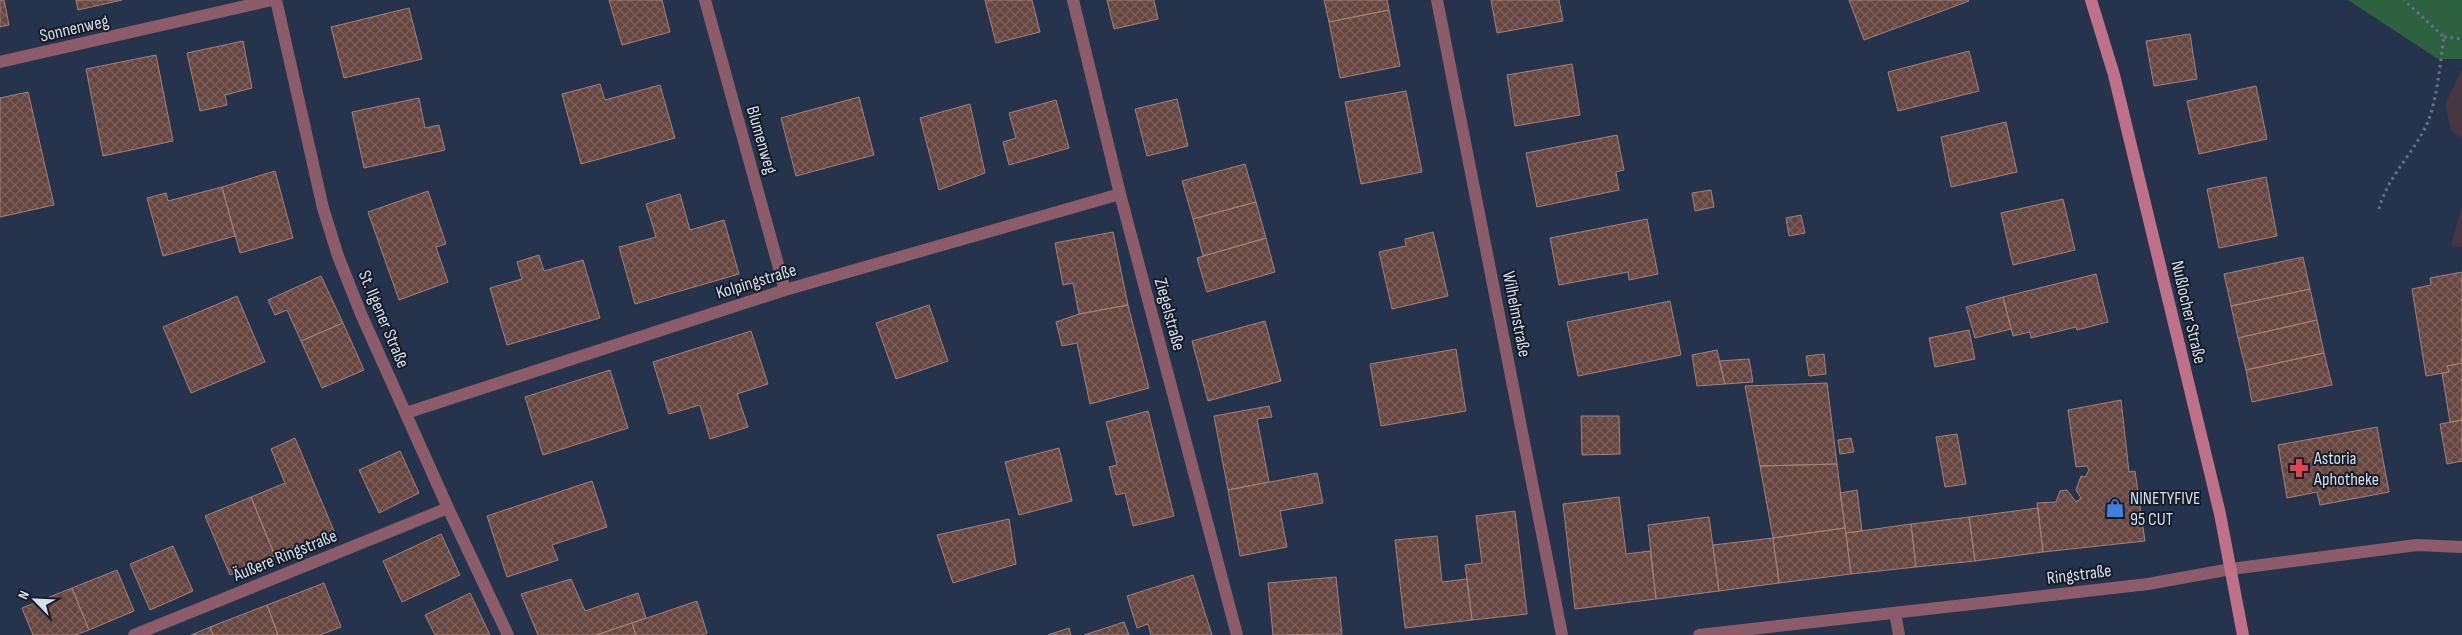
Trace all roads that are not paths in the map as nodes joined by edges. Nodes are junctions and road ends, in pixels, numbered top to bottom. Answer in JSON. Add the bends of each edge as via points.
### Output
{"nodes":[{"id":1,"x":272,"y":0,"type":"edge"},
{"id":2,"x":276,"y":0,"type":"edge"},
{"id":3,"x":704,"y":0,"type":"edge"},
{"id":4,"x":1073,"y":0,"type":"edge"},
{"id":5,"x":1437,"y":0,"type":"edge"},
{"id":6,"x":2092,"y":0,"type":"edge"},
{"id":7,"x":0,"y":62,"type":"edge"},
{"id":8,"x":1120,"y":194,"type":"junction"},
{"id":9,"x":785,"y":290,"type":"junction"},
{"id":10,"x":406,"y":413,"type":"junction"},
{"id":11,"x":448,"y":508,"type":"junction"},
{"id":12,"x":2462,"y":547,"type":"edge"},
{"id":13,"x":2231,"y":569,"type":"junction"},
{"id":14,"x":1895,"y":614,"type":"junction"},
{"id":15,"x":134,"y":635,"type":"edge"},
{"id":16,"x":508,"y":635,"type":"edge"},
{"id":17,"x":1237,"y":635,"type":"edge"},
{"id":18,"x":1562,"y":635,"type":"edge"},
{"id":19,"x":1699,"y":635,"type":"edge"},
{"id":20,"x":1899,"y":635,"type":"edge"},
{"id":21,"x":2242,"y":635,"type":"edge"}],
"edges":[{"from":1,"to":7,"type":"street","name":"Sonnenweg"},
{"from":2,"to":10,"type":"street","name":"St. Ilgener Straße","via":[[323,208],[338,256]]},
{"from":3,"to":9,"type":"street","name":"Blumenweg"},
{"from":4,"to":8,"type":"street","name":"Ziegelstraße"},
{"from":5,"to":18,"type":"street","name":"Wilhelmstraße"},
{"from":6,"to":13,"type":"street","name":"Nußlocher Straße","via":[[2117,84]]},
{"from":8,"to":9,"type":"street","name":"Kolpingstraße"},
{"from":8,"to":17,"type":"street","name":"Ziegelstraße"},
{"from":9,"to":10,"type":"street","name":"Kolpingstraße"},
{"from":10,"to":11,"type":"street","name":"St. Ilgener Straße"},
{"from":11,"to":15,"type":"street","name":"Äußere Ringstraße"},
{"from":11,"to":16,"type":"street","name":"St. Ilgener Straße"},
{"from":12,"to":13,"type":"street","name":"Ringstraße","via":[[2417,545]]},
{"from":13,"to":14,"type":"street","name":"Ringstraße","via":[[2148,584]]},
{"from":13,"to":21,"type":"street","name":"Nußlocher Straße"},
{"from":14,"to":19,"type":"street","name":"Ringstraße"},
{"from":14,"to":20,"type":"street"}]}
